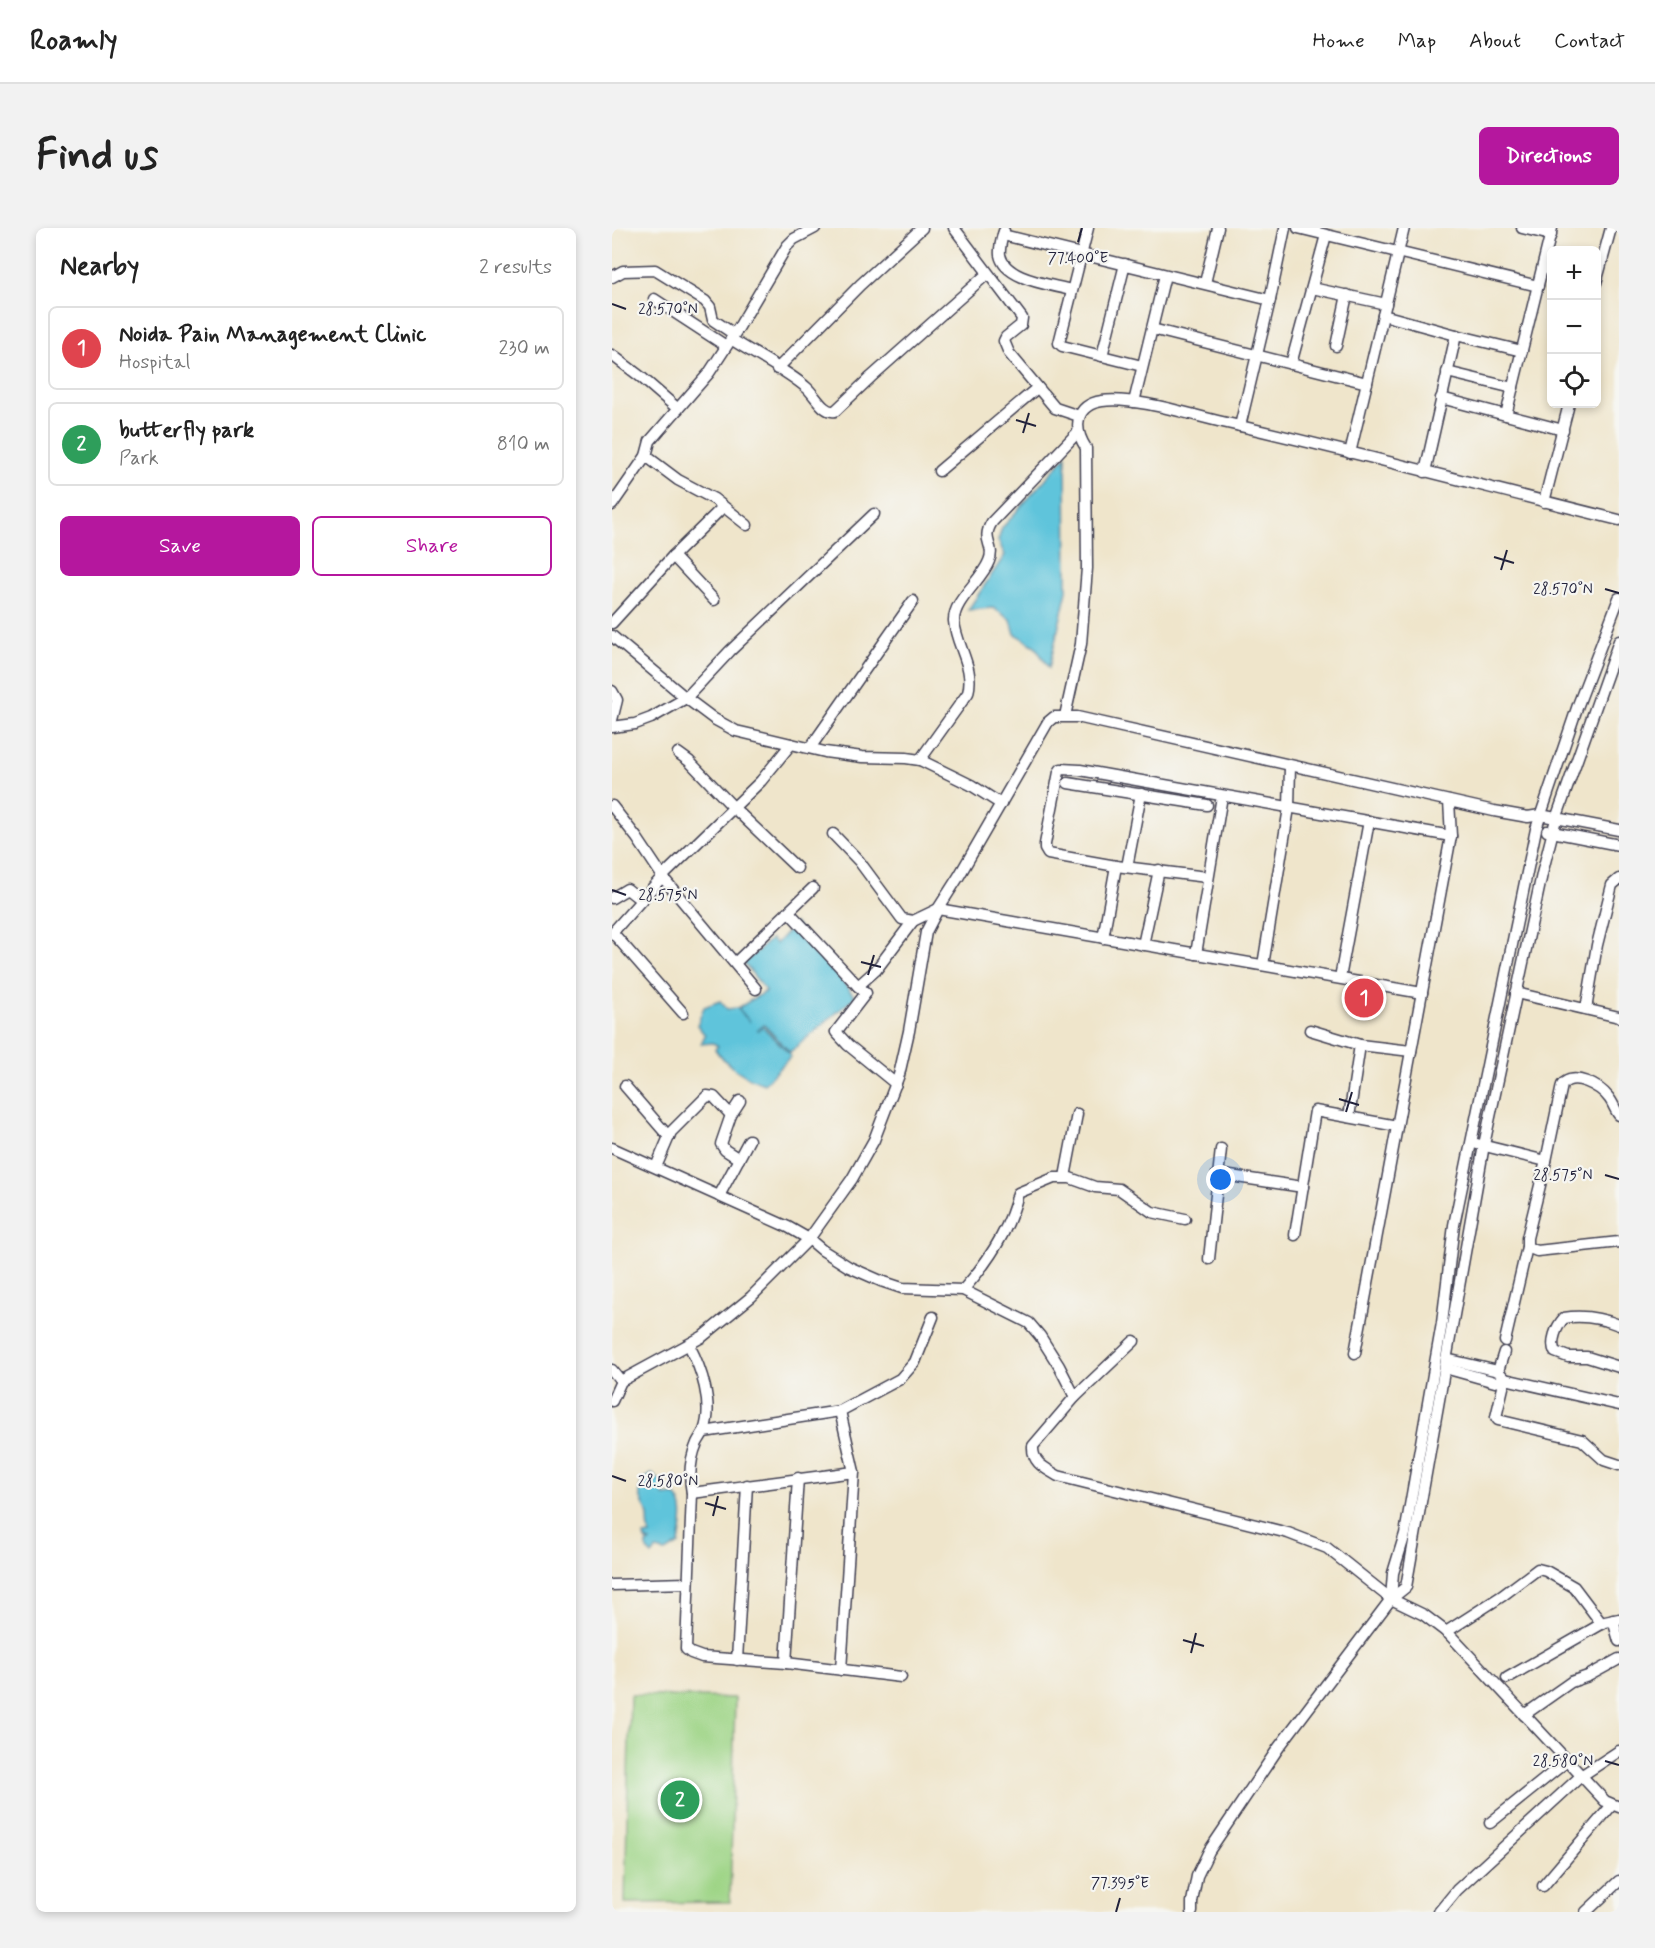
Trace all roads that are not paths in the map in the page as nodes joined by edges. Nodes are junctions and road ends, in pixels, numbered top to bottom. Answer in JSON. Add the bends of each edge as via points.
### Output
{"nodes":[{"id":1,"x":815,"y":228,"type":"edge"},
{"id":2,"x":922,"y":228,"type":"edge"},
{"id":3,"x":954,"y":228,"type":"edge"},
{"id":4,"x":1088,"y":228,"type":"edge"},
{"id":5,"x":1218,"y":228,"type":"edge"},
{"id":6,"x":1285,"y":228,"type":"edge"},
{"id":7,"x":1298,"y":228,"type":"edge"},
{"id":8,"x":1404,"y":228,"type":"edge"},
{"id":9,"x":1522,"y":228,"type":"edge"},
{"id":10,"x":1611,"y":228,"type":"edge"},
{"id":11,"x":1551,"y":231,"type":"edge"},
{"id":12,"x":1004,"y":232,"type":"edge"},
{"id":13,"x":1326,"y":235,"type":"junction"},
{"id":14,"x":1398,"y":253,"type":"junction"},
{"id":15,"x":1082,"y":254,"type":"junction"},
{"id":16,"x":1125,"y":264,"type":"junction"},
{"id":17,"x":1601,"y":265,"type":"edge"},
{"id":18,"x":987,"y":274,"type":"junction"},
{"id":19,"x":1165,"y":274,"type":"junction"},
{"id":20,"x":612,"y":277,"type":"edge"},
{"id":21,"x":1205,"y":283,"type":"junction"},
{"id":22,"x":1538,"y":286,"type":"junction"},
{"id":23,"x":1312,"y":288,"type":"junction"},
{"id":24,"x":1071,"y":290,"type":"junction"},
{"id":25,"x":1347,"y":295,"type":"junction"},
{"id":26,"x":654,"y":299,"type":"dead end"},
{"id":27,"x":1270,"y":300,"type":"junction"},
{"id":28,"x":1385,"y":310,"type":"junction"},
{"id":29,"x":1152,"y":329,"type":"junction"},
{"id":30,"x":1456,"y":335,"type":"junction"},
{"id":31,"x":730,"y":340,"type":"junction"},
{"id":32,"x":1336,"y":346,"type":"dead end"},
{"id":33,"x":1522,"y":351,"type":"junction"},
{"id":34,"x":612,"y":356,"type":"edge"},
{"id":35,"x":1102,"y":356,"type":"junction"},
{"id":36,"x":1257,"y":356,"type":"junction"},
{"id":37,"x":1291,"y":364,"type":"junction"},
{"id":38,"x":1142,"y":366,"type":"junction"},
{"id":39,"x":777,"y":369,"type":"junction"},
{"id":40,"x":1447,"y":372,"type":"junction"},
{"id":41,"x":1367,"y":383,"type":"junction"},
{"id":42,"x":1037,"y":388,"type":"junction"},
{"id":43,"x":1513,"y":388,"type":"junction"},
{"id":44,"x":1441,"y":398,"type":"junction"},
{"id":45,"x":1134,"y":402,"type":"junction"},
{"id":46,"x":1568,"y":408,"type":"edge"},
{"id":47,"x":678,"y":409,"type":"junction"},
{"id":48,"x":1506,"y":415,"type":"junction"},
{"id":49,"x":1079,"y":416,"type":"junction"},
{"id":50,"x":1240,"y":426,"type":"junction"},
{"id":51,"x":1563,"y":430,"type":"junction"},
{"id":52,"x":1078,"y":432,"type":"junction"},
{"id":53,"x":1350,"y":453,"type":"junction"},
{"id":54,"x":646,"y":456,"type":"junction"},
{"id":55,"x":939,"y":471,"type":"dead end"},
{"id":56,"x":1425,"y":472,"type":"junction"},
{"id":57,"x":1544,"y":502,"type":"junction"},
{"id":58,"x":612,"y":505,"type":"edge"},
{"id":59,"x":723,"y":507,"type":"junction"},
{"id":60,"x":874,"y":514,"type":"dead end"},
{"id":61,"x":1619,"y":520,"type":"edge"},
{"id":62,"x":747,"y":525,"type":"dead end"},
{"id":63,"x":674,"y":556,"type":"junction"},
{"id":64,"x":1619,"y":598,"type":"edge"},
{"id":65,"x":714,"y":600,"type":"dead end"},
{"id":66,"x":913,"y":601,"type":"dead end"},
{"id":67,"x":612,"y":623,"type":"edge"},
{"id":68,"x":612,"y":636,"type":"edge"},
{"id":69,"x":1619,"y":641,"type":"edge"},
{"id":70,"x":612,"y":692,"type":"edge"},
{"id":71,"x":686,"y":698,"type":"junction"},
{"id":72,"x":1065,"y":716,"type":"junction"},
{"id":73,"x":612,"y":720,"type":"edge"},
{"id":74,"x":612,"y":727,"type":"edge"},
{"id":75,"x":791,"y":744,"type":"junction"},
{"id":76,"x":810,"y":748,"type":"junction"},
{"id":77,"x":678,"y":753,"type":"dead end"},
{"id":78,"x":920,"y":760,"type":"junction"},
{"id":79,"x":1290,"y":766,"type":"junction"},
{"id":80,"x":1141,"y":781,"type":"junction"},
{"id":81,"x":1068,"y":783,"type":"dead end"},
{"id":82,"x":1139,"y":794,"type":"junction"},
{"id":83,"x":1222,"y":796,"type":"junction"},
{"id":84,"x":1449,"y":801,"type":"junction"},
{"id":85,"x":1001,"y":804,"type":"junction"},
{"id":86,"x":1207,"y":805,"type":"dead end"},
{"id":87,"x":612,"y":806,"type":"edge"},
{"id":88,"x":734,"y":808,"type":"junction"},
{"id":89,"x":1289,"y":808,"type":"junction"},
{"id":90,"x":1540,"y":815,"type":"junction"},
{"id":91,"x":1515,"y":816,"type":"junction"},
{"id":92,"x":1556,"y":819,"type":"junction"},
{"id":93,"x":1369,"y":821,"type":"junction"},
{"id":94,"x":1536,"y":830,"type":"junction"},
{"id":95,"x":1619,"y":830,"type":"edge"},
{"id":96,"x":1553,"y":831,"type":"junction"},
{"id":97,"x":833,"y":834,"type":"dead end"},
{"id":98,"x":1450,"y":836,"type":"junction"},
{"id":99,"x":1619,"y":845,"type":"edge"},
{"id":100,"x":1122,"y":866,"type":"junction"},
{"id":101,"x":797,"y":868,"type":"dead end"},
{"id":102,"x":1159,"y":870,"type":"junction"},
{"id":103,"x":663,"y":876,"type":"junction"},
{"id":104,"x":1207,"y":878,"type":"junction"},
{"id":105,"x":1619,"y":879,"type":"edge"},
{"id":106,"x":813,"y":888,"type":"dead end"},
{"id":107,"x":612,"y":898,"type":"edge"},
{"id":108,"x":641,"y":900,"type":"junction"},
{"id":109,"x":938,"y":909,"type":"junction"},
{"id":110,"x":789,"y":912,"type":"junction"},
{"id":111,"x":913,"y":921,"type":"junction"},
{"id":112,"x":612,"y":933,"type":"edge"},
{"id":113,"x":1102,"y":938,"type":"junction"},
{"id":114,"x":1143,"y":945,"type":"junction"},
{"id":115,"x":1196,"y":954,"type":"junction"},
{"id":116,"x":735,"y":963,"type":"junction"},
{"id":117,"x":1263,"y":965,"type":"junction"},
{"id":118,"x":1340,"y":978,"type":"junction"},
{"id":119,"x":858,"y":986,"type":"junction"},
{"id":120,"x":756,"y":989,"type":"dead end"},
{"id":121,"x":1422,"y":993,"type":"junction"},
{"id":122,"x":1516,"y":993,"type":"junction"},
{"id":123,"x":1586,"y":1009,"type":"junction"},
{"id":124,"x":683,"y":1013,"type":"dead end"},
{"id":125,"x":1619,"y":1017,"type":"edge"},
{"id":126,"x":1310,"y":1030,"type":"dead end"},
{"id":127,"x":1360,"y":1045,"type":"junction"},
{"id":128,"x":1411,"y":1051,"type":"junction"},
{"id":129,"x":896,"y":1084,"type":"junction"},
{"id":130,"x":625,"y":1086,"type":"dead end"},
{"id":131,"x":740,"y":1101,"type":"dead end"},
{"id":132,"x":1077,"y":1114,"type":"dead end"},
{"id":133,"x":731,"y":1115,"type":"junction"},
{"id":134,"x":1619,"y":1115,"type":"edge"},
{"id":135,"x":1349,"y":1117,"type":"junction"},
{"id":136,"x":1397,"y":1126,"type":"junction"},
{"id":137,"x":669,"y":1137,"type":"junction"},
{"id":138,"x":749,"y":1140,"type":"dead end"},
{"id":139,"x":1472,"y":1143,"type":"junction"},
{"id":140,"x":1484,"y":1145,"type":"junction"},
{"id":141,"x":612,"y":1148,"type":"edge"},
{"id":142,"x":1221,"y":1149,"type":"dead end"},
{"id":143,"x":739,"y":1159,"type":"junction"},
{"id":144,"x":1546,"y":1161,"type":"junction"},
{"id":145,"x":656,"y":1167,"type":"junction"},
{"id":146,"x":1217,"y":1174,"type":"junction"},
{"id":147,"x":1065,"y":1178,"type":"junction"},
{"id":148,"x":1303,"y":1187,"type":"junction"},
{"id":149,"x":719,"y":1196,"type":"junction"},
{"id":150,"x":1185,"y":1219,"type":"dead end"},
{"id":151,"x":1295,"y":1234,"type":"dead end"},
{"id":152,"x":809,"y":1239,"type":"junction"},
{"id":153,"x":1619,"y":1242,"type":"edge"},
{"id":154,"x":1527,"y":1247,"type":"junction"},
{"id":155,"x":1209,"y":1259,"type":"dead end"},
{"id":156,"x":963,"y":1290,"type":"junction"},
{"id":157,"x":933,"y":1317,"type":"dead end"},
{"id":158,"x":1619,"y":1324,"type":"edge"},
{"id":159,"x":1134,"y":1341,"type":"dead end"},
{"id":160,"x":689,"y":1345,"type":"junction"},
{"id":161,"x":1355,"y":1353,"type":"dead end"},
{"id":162,"x":1445,"y":1363,"type":"junction"},
{"id":163,"x":1619,"y":1367,"type":"edge"},
{"id":164,"x":612,"y":1370,"type":"edge"},
{"id":165,"x":1501,"y":1375,"type":"junction"},
{"id":166,"x":621,"y":1381,"type":"junction"},
{"id":167,"x":1076,"y":1397,"type":"junction"},
{"id":168,"x":612,"y":1401,"type":"edge"},
{"id":169,"x":1619,"y":1405,"type":"edge"},
{"id":170,"x":840,"y":1412,"type":"junction"},
{"id":171,"x":704,"y":1432,"type":"junction"},
{"id":172,"x":1619,"y":1465,"type":"edge"},
{"id":173,"x":854,"y":1472,"type":"junction"},
{"id":174,"x":798,"y":1478,"type":"junction"},
{"id":175,"x":747,"y":1485,"type":"junction"},
{"id":176,"x":692,"y":1493,"type":"junction"},
{"id":177,"x":688,"y":1583,"type":"junction"},
{"id":178,"x":612,"y":1585,"type":"edge"},
{"id":179,"x":1391,"y":1599,"type":"junction"},
{"id":180,"x":1611,"y":1621,"type":"edge"},
{"id":181,"x":1446,"y":1632,"type":"junction"},
{"id":182,"x":1619,"y":1641,"type":"edge"},
{"id":183,"x":1619,"y":1659,"type":"edge"},
{"id":184,"x":737,"y":1660,"type":"junction"},
{"id":185,"x":786,"y":1663,"type":"junction"},
{"id":186,"x":841,"y":1670,"type":"junction"},
{"id":187,"x":901,"y":1677,"type":"dead end"},
{"id":188,"x":1508,"y":1678,"type":"dead end"},
{"id":189,"x":1524,"y":1715,"type":"junction"},
{"id":190,"x":1619,"y":1751,"type":"edge"},
{"id":191,"x":1567,"y":1761,"type":"junction"},
{"id":192,"x":1581,"y":1776,"type":"junction"},
{"id":193,"x":1615,"y":1806,"type":"edge"},
{"id":194,"x":1490,"y":1823,"type":"dead end"},
{"id":195,"x":1619,"y":1881,"type":"edge"},
{"id":196,"x":1543,"y":1886,"type":"dead end"},
{"id":197,"x":1192,"y":1912,"type":"edge"},
{"id":198,"x":1439,"y":1912,"type":"edge"},
{"id":199,"x":1586,"y":1912,"type":"edge"}],
"edges":[{"from":1,"to":31,"type":"street","via":[[787,246]]},
{"from":2,"to":39,"type":"street"},
{"from":3,"to":18,"type":"street"},
{"from":4,"to":15,"type":"street"},
{"from":5,"to":21,"type":"street"},
{"from":6,"to":27,"type":"street"},
{"from":7,"to":13,"type":"street"},
{"from":8,"to":14,"type":"street"},
{"from":9,"to":11,"type":"street"},
{"from":10,"to":17,"type":"street"},
{"from":11,"to":22,"type":"street"},
{"from":12,"to":15,"type":"street"},
{"from":12,"to":24,"type":"street","via":[[1000,252],[1009,270]]},
{"from":13,"to":14,"type":"street"},
{"from":13,"to":23,"type":"street"},
{"from":14,"to":22,"type":"street"},
{"from":14,"to":28,"type":"street"},
{"from":15,"to":16,"type":"street"},
{"from":15,"to":24,"type":"street"},
{"from":16,"to":19,"type":"street"},
{"from":16,"to":35,"type":"street"},
{"from":18,"to":39,"type":"street","via":[[835,411],[826,410],[806,387]]},
{"from":18,"to":42,"type":"street","via":[[1022,318],[1021,325],[1006,337],[1005,345]]},
{"from":19,"to":21,"type":"street"},
{"from":19,"to":29,"type":"street"},
{"from":20,"to":31,"type":"street","via":[[623,271],[655,270],[705,301],[713,320]]},
{"from":21,"to":27,"type":"street"},
{"from":22,"to":33,"type":"street"},
{"from":23,"to":25,"type":"street"},
{"from":23,"to":37,"type":"street"},
{"from":24,"to":35,"type":"street","via":[[1059,343]]},
{"from":25,"to":28,"type":"street"},
{"from":25,"to":32,"type":"street"},
{"from":26,"to":31,"type":"street"},
{"from":27,"to":36,"type":"street"},
{"from":28,"to":30,"type":"street"},
{"from":28,"to":41,"type":"street"},
{"from":29,"to":36,"type":"street"},
{"from":29,"to":38,"type":"street"},
{"from":30,"to":33,"type":"street"},
{"from":30,"to":40,"type":"street"},
{"from":31,"to":39,"type":"street"},
{"from":31,"to":47,"type":"street","via":[[709,373]]},
{"from":33,"to":43,"type":"street"},
{"from":34,"to":47,"type":"street"},
{"from":35,"to":38,"type":"street"},
{"from":36,"to":37,"type":"street"},
{"from":36,"to":50,"type":"street"},
{"from":37,"to":41,"type":"street"},
{"from":38,"to":45,"type":"street"},
{"from":40,"to":43,"type":"street"},
{"from":40,"to":44,"type":"street"},
{"from":41,"to":53,"type":"street"},
{"from":42,"to":49,"type":"street","via":[[1055,408]]},
{"from":42,"to":55,"type":"street"},
{"from":43,"to":48,"type":"street"},
{"from":44,"to":48,"type":"street"},
{"from":44,"to":56,"type":"street"},
{"from":45,"to":49,"type":"street","via":[[1104,400],[1089,405]]},
{"from":45,"to":50,"type":"street"},
{"from":46,"to":51,"type":"street"},
{"from":47,"to":54,"type":"street","via":[[650,441]]},
{"from":48,"to":51,"type":"street"},
{"from":49,"to":52,"type":"street"},
{"from":50,"to":53,"type":"street"},
{"from":51,"to":57,"type":"street"},
{"from":52,"to":72,"type":"street","via":[[1086,448],[1087,568],[1081,644]]},
{"from":52,"to":78,"type":"street","via":[[987,530],[990,560],[956,609],[954,618],[970,671],[969,693]]},
{"from":53,"to":56,"type":"street"},
{"from":54,"to":58,"type":"street"},
{"from":54,"to":59,"type":"street"},
{"from":56,"to":57,"type":"street"},
{"from":57,"to":61,"type":"street"},
{"from":59,"to":62,"type":"street"},
{"from":59,"to":63,"type":"street"},
{"from":60,"to":71,"type":"street"},
{"from":63,"to":65,"type":"street"},
{"from":63,"to":67,"type":"street"},
{"from":64,"to":90,"type":"street"},
{"from":66,"to":76,"type":"street"},
{"from":68,"to":71,"type":"street"},
{"from":69,"to":92,"type":"street"},
{"from":70,"to":73,"type":"street","via":[[617,700]]},
{"from":71,"to":74,"type":"street","via":[[651,718]]},
{"from":71,"to":75,"type":"street","via":[[736,731]]},
{"from":72,"to":79,"type":"street"},
{"from":72,"to":85,"type":"street","via":[[1048,722]]},
{"from":75,"to":76,"type":"street"},
{"from":75,"to":88,"type":"street"},
{"from":76,"to":78,"type":"street","via":[[862,757]]},
{"from":77,"to":88,"type":"street"},
{"from":78,"to":85,"type":"street"},
{"from":79,"to":84,"type":"street"},
{"from":79,"to":89,"type":"street"},
{"from":80,"to":82,"type":"street"},
{"from":80,"to":83,"type":"street"},
{"from":80,"to":100,"type":"street","via":[[1067,768],[1059,772],[1045,849],[1048,854]]},
{"from":81,"to":82,"type":"street"},
{"from":82,"to":86,"type":"street"},
{"from":82,"to":100,"type":"street"},
{"from":83,"to":89,"type":"street"},
{"from":83,"to":104,"type":"street"},
{"from":84,"to":91,"type":"street"},
{"from":84,"to":98,"type":"street"},
{"from":85,"to":109,"type":"street"},
{"from":87,"to":103,"type":"street"},
{"from":88,"to":101,"type":"street"},
{"from":88,"to":103,"type":"street"},
{"from":89,"to":93,"type":"street"},
{"from":89,"to":117,"type":"street"},
{"from":90,"to":91,"type":"street"},
{"from":90,"to":92,"type":"street"},
{"from":90,"to":94,"type":"street"},
{"from":91,"to":94,"type":"street"},
{"from":92,"to":95,"type":"street"},
{"from":92,"to":96,"type":"street"},
{"from":93,"to":98,"type":"street"},
{"from":93,"to":118,"type":"street"},
{"from":94,"to":96,"type":"street"},
{"from":94,"to":139,"type":"street"},
{"from":96,"to":99,"type":"street"},
{"from":96,"to":122,"type":"street"},
{"from":97,"to":111,"type":"street","via":[[859,861],[902,919]]},
{"from":98,"to":121,"type":"street"},
{"from":100,"to":102,"type":"street"},
{"from":100,"to":113,"type":"street"},
{"from":102,"to":104,"type":"street"},
{"from":102,"to":114,"type":"street"},
{"from":103,"to":108,"type":"street"},
{"from":103,"to":116,"type":"street"},
{"from":104,"to":115,"type":"street"},
{"from":105,"to":123,"type":"street","via":[[1612,885]]},
{"from":106,"to":110,"type":"street"},
{"from":107,"to":108,"type":"street","via":[[627,889]]},
{"from":108,"to":112,"type":"street"},
{"from":109,"to":111,"type":"street"},
{"from":109,"to":113,"type":"street"},
{"from":109,"to":129,"type":"street","via":[[923,944]]},
{"from":110,"to":116,"type":"street"},
{"from":110,"to":119,"type":"street"},
{"from":111,"to":119,"type":"street","via":[[876,970]]},
{"from":112,"to":124,"type":"street"},
{"from":113,"to":114,"type":"street"},
{"from":114,"to":115,"type":"street"},
{"from":115,"to":117,"type":"street"},
{"from":116,"to":120,"type":"street"},
{"from":117,"to":118,"type":"street"},
{"from":118,"to":121,"type":"street"},
{"from":119,"to":129,"type":"street","via":[[866,993],[836,1032]]},
{"from":121,"to":128,"type":"street"},
{"from":122,"to":123,"type":"street"},
{"from":122,"to":140,"type":"street"},
{"from":123,"to":125,"type":"street"},
{"from":126,"to":127,"type":"street"},
{"from":127,"to":128,"type":"street"},
{"from":127,"to":135,"type":"street"},
{"from":128,"to":136,"type":"street"},
{"from":129,"to":152,"type":"street","via":[[865,1158]]},
{"from":130,"to":137,"type":"street"},
{"from":131,"to":133,"type":"street"},
{"from":132,"to":147,"type":"street"},
{"from":133,"to":137,"type":"street","via":[[714,1097],[707,1096]]},
{"from":133,"to":143,"type":"street","via":[[721,1144]]},
{"from":134,"to":144,"type":"street","via":[[1598,1087],[1574,1078],[1566,1080]]},
{"from":135,"to":136,"type":"street"},
{"from":135,"to":148,"type":"street","via":[[1315,1111]]},
{"from":136,"to":161,"type":"street"},
{"from":137,"to":145,"type":"street"},
{"from":138,"to":143,"type":"street"},
{"from":139,"to":140,"type":"street"},
{"from":139,"to":179,"type":"street","via":[[1454,1225],[1442,1323]]},
{"from":140,"to":144,"type":"street"},
{"from":140,"to":162,"type":"street"},
{"from":141,"to":145,"type":"street"},
{"from":142,"to":146,"type":"street"},
{"from":143,"to":149,"type":"street"},
{"from":144,"to":154,"type":"street"},
{"from":145,"to":149,"type":"street"},
{"from":146,"to":148,"type":"street"},
{"from":146,"to":155,"type":"street"},
{"from":147,"to":150,"type":"street","via":[[1119,1189],[1152,1212]]},
{"from":147,"to":156,"type":"street","via":[[1043,1181],[1018,1193],[1015,1209],[982,1269]]},
{"from":148,"to":151,"type":"street"},
{"from":149,"to":152,"type":"street"},
{"from":152,"to":156,"type":"street","via":[[849,1267],[902,1288]]},
{"from":152,"to":160,"type":"street","via":[[751,1297]]},
{"from":153,"to":154,"type":"street","via":[[1537,1251]]},
{"from":154,"to":165,"type":"street"},
{"from":156,"to":167,"type":"street","via":[[1029,1323],[1041,1336]]},
{"from":157,"to":170,"type":"street","via":[[915,1362],[900,1379]]},
{"from":158,"to":163,"type":"street","via":[[1594,1318],[1564,1318],[1553,1344],[1555,1352],[1562,1356],[1587,1357]]},
{"from":159,"to":167,"type":"street"},
{"from":160,"to":166,"type":"street"},
{"from":160,"to":171,"type":"street","via":[[697,1360],[706,1398],[708,1416]]},
{"from":162,"to":165,"type":"street","via":[[1495,1382]]},
{"from":162,"to":179,"type":"street","via":[[1406,1587]]},
{"from":164,"to":166,"type":"street"},
{"from":165,"to":169,"type":"street"},
{"from":165,"to":172,"type":"street","via":[[1498,1420],[1582,1440],[1604,1460]]},
{"from":166,"to":168,"type":"street"},
{"from":167,"to":179,"type":"street","via":[[1033,1446],[1032,1455],[1041,1466],[1058,1476],[1288,1533],[1318,1544]]},
{"from":170,"to":171,"type":"street"},
{"from":170,"to":173,"type":"street"},
{"from":171,"to":176,"type":"street","via":[[691,1465]]},
{"from":173,"to":174,"type":"street"},
{"from":173,"to":186,"type":"street"},
{"from":174,"to":175,"type":"street"},
{"from":174,"to":185,"type":"street"},
{"from":175,"to":176,"type":"street"},
{"from":175,"to":184,"type":"street"},
{"from":176,"to":177,"type":"street"},
{"from":177,"to":178,"type":"street"},
{"from":177,"to":184,"type":"street","via":[[686,1649],[702,1657]]},
{"from":179,"to":181,"type":"street","via":[[1424,1615]]},
{"from":179,"to":197,"type":"street","via":[[1279,1747],[1209,1851],[1197,1876]]},
{"from":180,"to":181,"type":"street","via":[[1574,1587],[1538,1569]]},
{"from":180,"to":182,"type":"street"},
{"from":180,"to":188,"type":"street"},
{"from":181,"to":189,"type":"street"},
{"from":183,"to":189,"type":"street","via":[[1571,1682]]},
{"from":184,"to":185,"type":"street"},
{"from":185,"to":186,"type":"street"},
{"from":186,"to":187,"type":"street"},
{"from":189,"to":191,"type":"street"},
{"from":190,"to":192,"type":"street"},
{"from":191,"to":192,"type":"street"},
{"from":191,"to":194,"type":"street"},
{"from":192,"to":193,"type":"street"},
{"from":192,"to":198,"type":"street","via":[[1457,1890]]},
{"from":193,"to":196,"type":"street"},
{"from":195,"to":199,"type":"street"}]}
